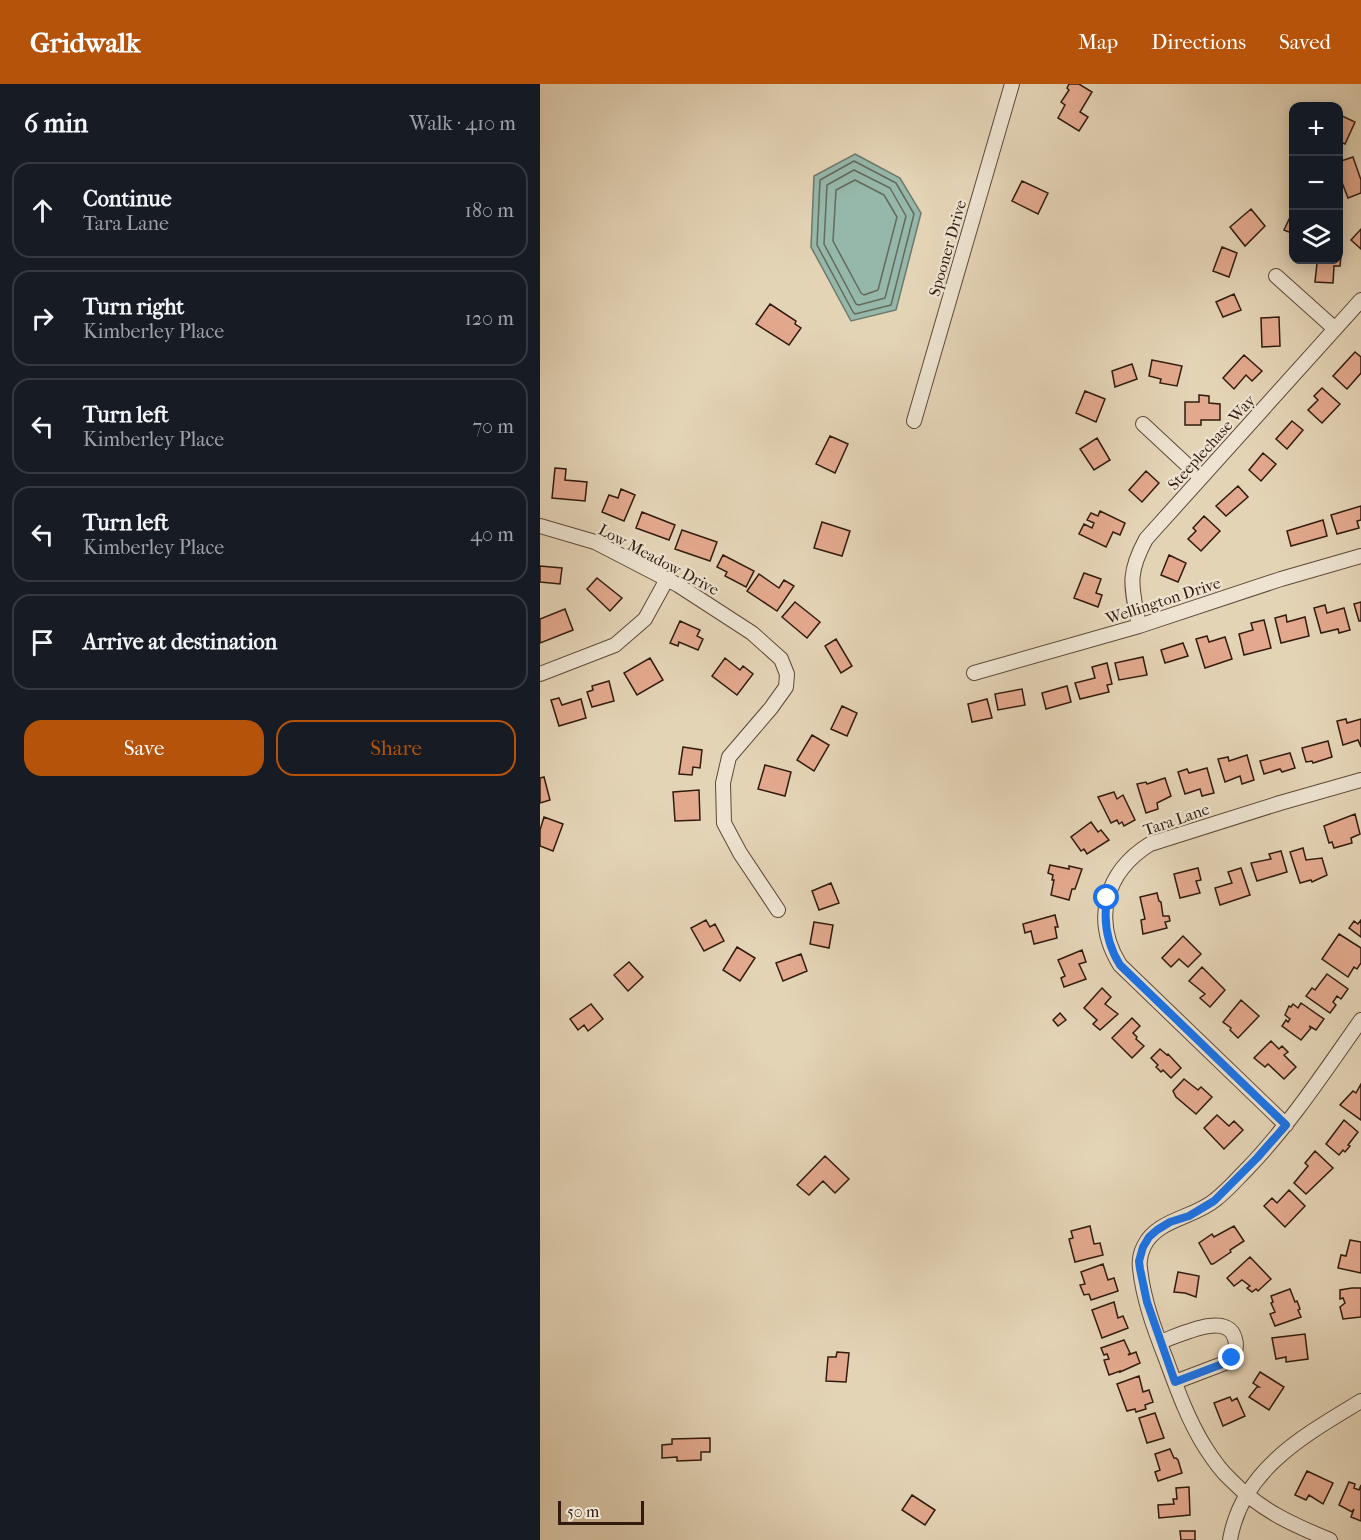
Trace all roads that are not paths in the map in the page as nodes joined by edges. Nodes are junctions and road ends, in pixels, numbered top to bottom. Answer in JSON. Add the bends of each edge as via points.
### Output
{"nodes":[{"id":1,"x":1012,"y":84,"type":"edge"},
{"id":2,"x":1276,"y":276,"type":"dead end"},
{"id":3,"x":1361,"y":300,"type":"edge"},
{"id":4,"x":1334,"y":328,"type":"junction"},
{"id":5,"x":914,"y":421,"type":"dead end"},
{"id":6,"x":1143,"y":424,"type":"dead end"},
{"id":7,"x":1201,"y":478,"type":"junction"},
{"id":8,"x":540,"y":526,"type":"edge"},
{"id":9,"x":1361,"y":556,"type":"edge"},
{"id":10,"x":667,"y":579,"type":"junction"},
{"id":11,"x":1139,"y":626,"type":"junction"},
{"id":12,"x":540,"y":674,"type":"edge"},
{"id":13,"x":974,"y":674,"type":"dead end"},
{"id":14,"x":1361,"y":780,"type":"edge"},
{"id":15,"x":778,"y":910,"type":"dead end"},
{"id":16,"x":1361,"y":1020,"type":"edge"},
{"id":17,"x":1286,"y":1125,"type":"junction"},
{"id":18,"x":1160,"y":1342,"type":"junction"},
{"id":19,"x":1175,"y":1382,"type":"junction"},
{"id":20,"x":1361,"y":1401,"type":"edge"},
{"id":21,"x":1245,"y":1494,"type":"junction"},
{"id":22,"x":1230,"y":1540,"type":"edge"},
{"id":23,"x":1330,"y":1540,"type":"edge"}],
"edges":[{"from":1,"to":5,"type":"street","name":"Spooner Drive"},
{"from":2,"to":4,"type":"street"},
{"from":3,"to":4,"type":"street","name":"Steeplechase Way"},
{"from":4,"to":7,"type":"street","name":"Steeplechase Way"},
{"from":6,"to":7,"type":"street"},
{"from":7,"to":11,"type":"street","name":"Steeplechase Way","via":[[1146,539],[1136,558],[1131,583]]},
{"from":8,"to":10,"type":"street","name":"Low Meadow Drive","via":[[595,542]]},
{"from":9,"to":11,"type":"street","name":"Wellington Drive"},
{"from":10,"to":12,"type":"street","via":[[645,619],[615,645]]},
{"from":10,"to":15,"type":"street","name":"Low Meadow Drive","via":[[752,633],[782,658],[786,687],[729,757],[723,783],[724,823]]},
{"from":11,"to":13,"type":"street","name":"Wellington Drive"},
{"from":14,"to":17,"type":"street","name":"Tara Lane","via":[[1150,844],[1123,865],[1107,898],[1107,934],[1120,965]]},
{"from":16,"to":17,"type":"street"},
{"from":17,"to":18,"type":"street","via":[[1214,1201],[1157,1230],[1143,1247],[1140,1269]]},
{"from":18,"to":19,"type":"street"},
{"from":18,"to":19,"type":"street","via":[[1213,1324],[1224,1325],[1235,1336],[1232,1358]]},
{"from":19,"to":21,"type":"street","via":[[1205,1447]]},
{"from":20,"to":21,"type":"street","via":[[1276,1459]]},
{"from":21,"to":22,"type":"street"},
{"from":21,"to":23,"type":"street","via":[[1261,1507]]}]}
